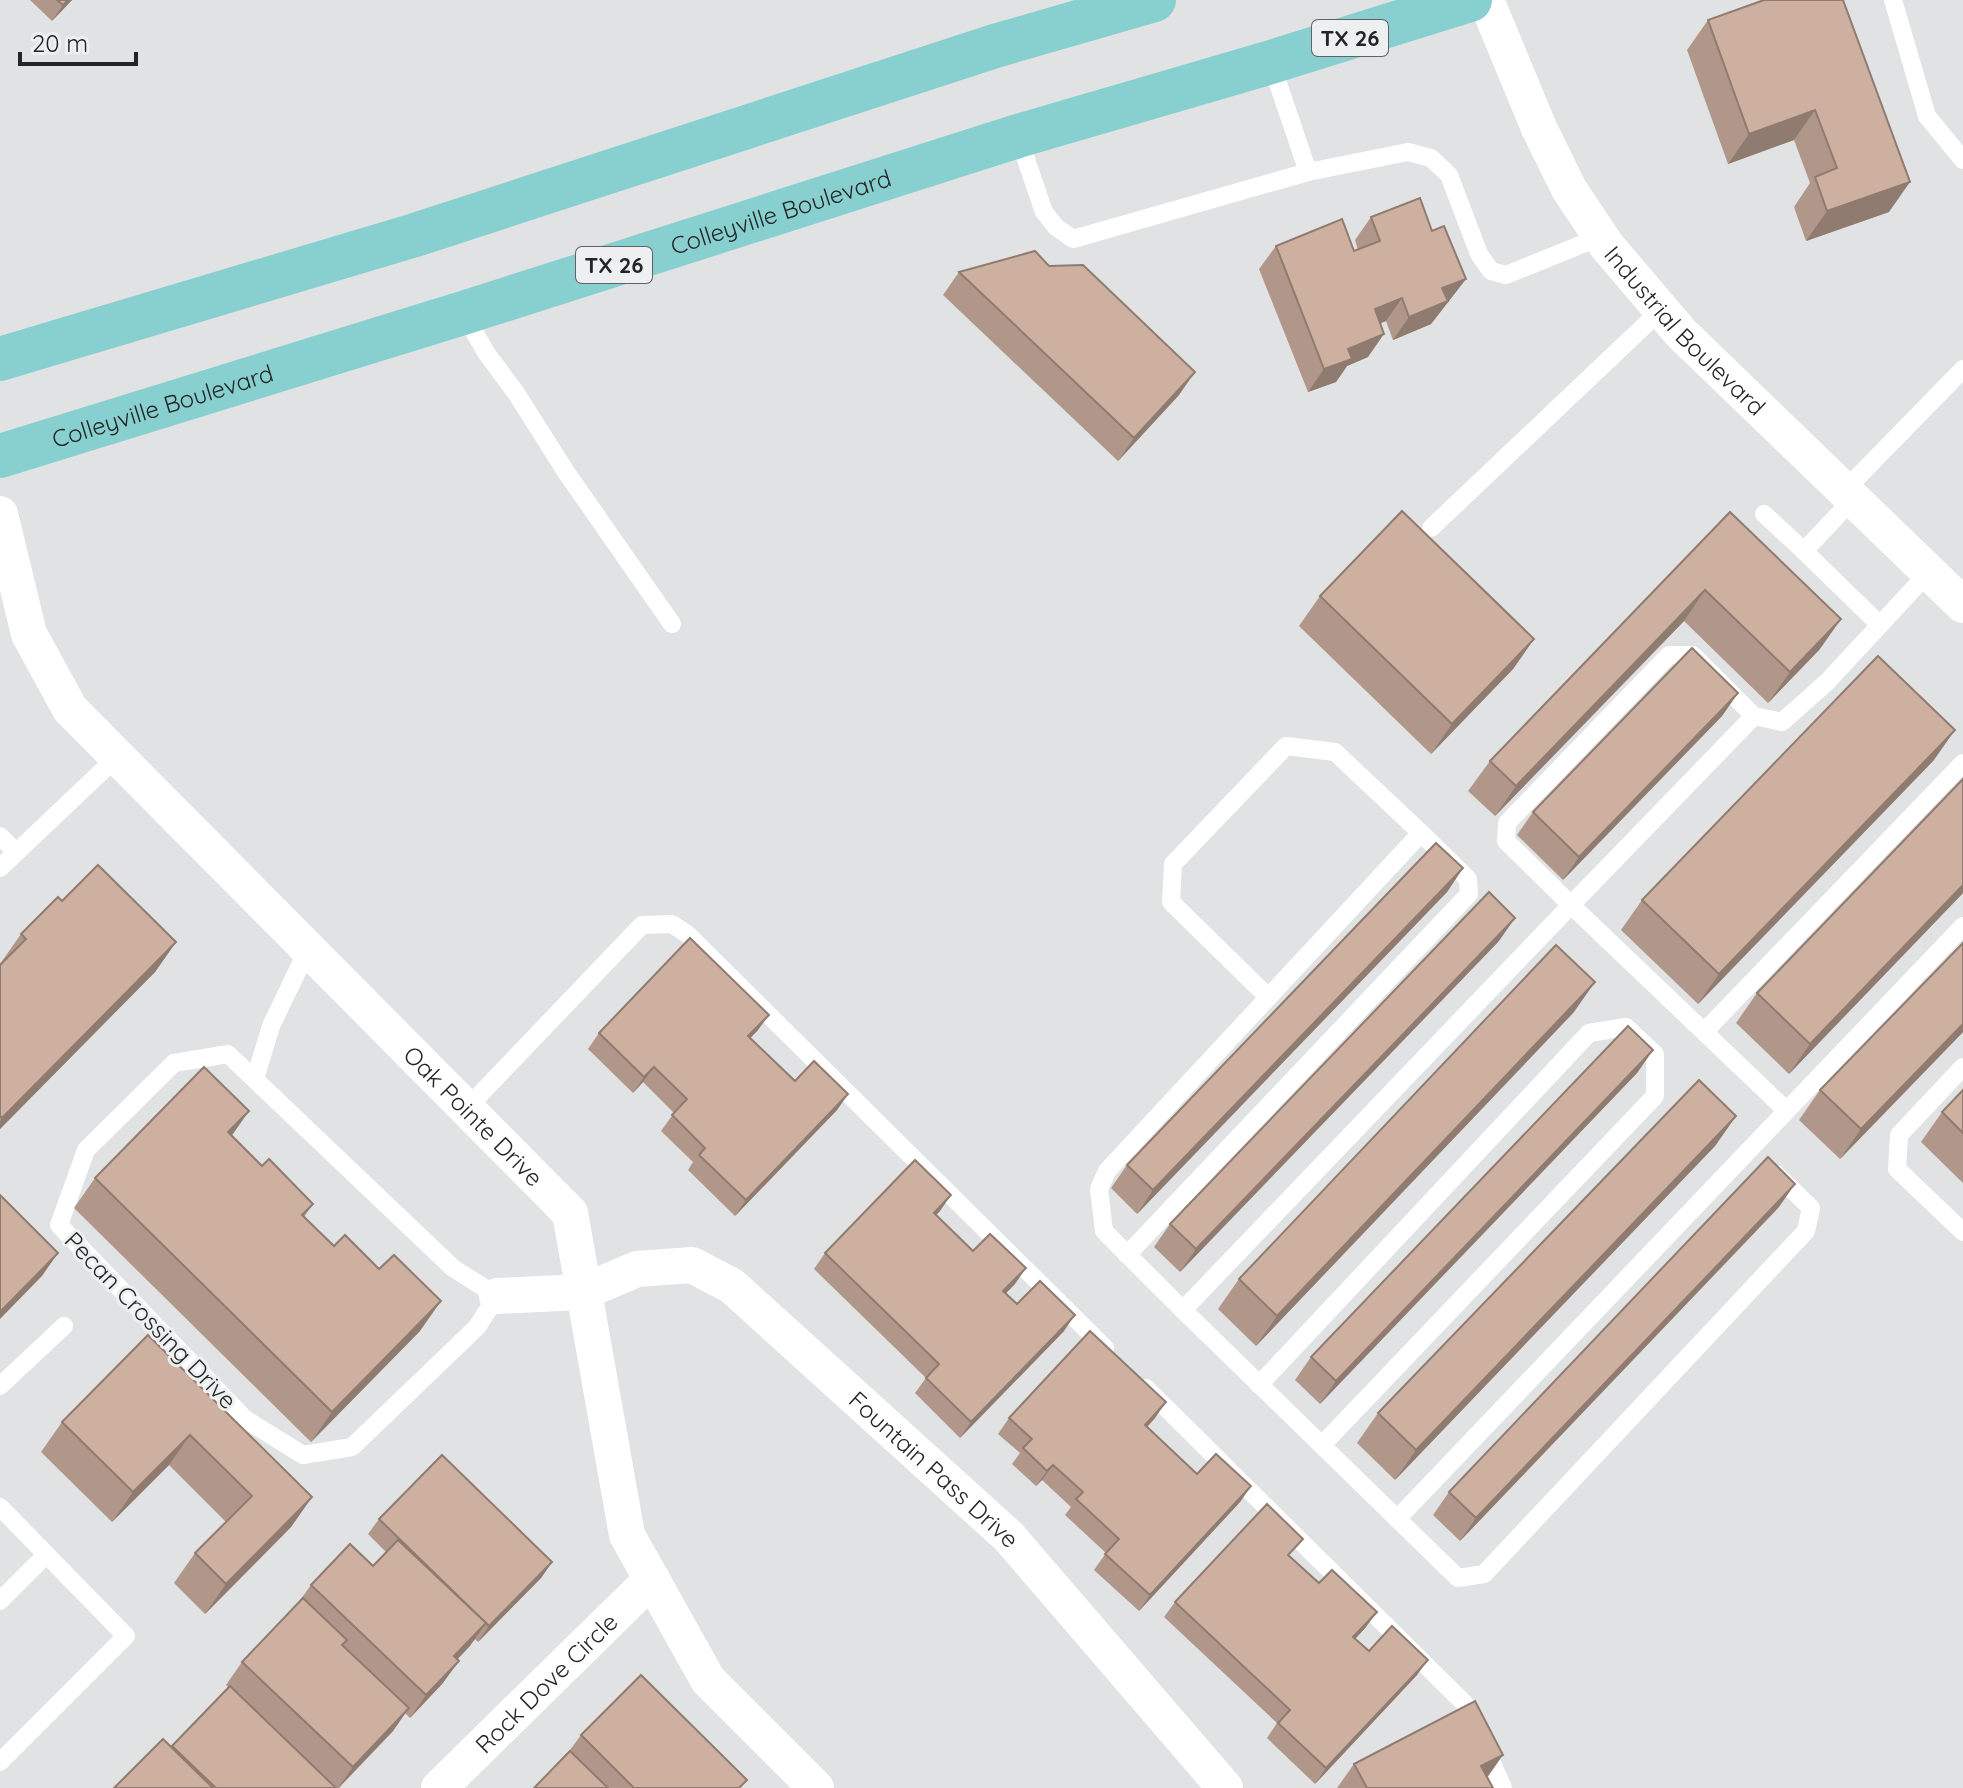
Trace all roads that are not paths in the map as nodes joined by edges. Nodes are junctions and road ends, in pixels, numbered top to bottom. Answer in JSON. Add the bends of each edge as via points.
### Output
{"nodes":[{"id":1,"x":1154,"y":0,"type":"edge"},
{"id":2,"x":1470,"y":0,"type":"edge"},
{"id":3,"x":1486,"y":0,"type":"edge"},
{"id":4,"x":1893,"y":0,"type":"edge"},
{"id":5,"x":1271,"y":62,"type":"junction"},
{"id":6,"x":1018,"y":136,"type":"junction"},
{"id":7,"x":1963,"y":160,"type":"edge"},
{"id":8,"x":1308,"y":172,"type":"junction"},
{"id":9,"x":1600,"y":237,"type":"junction"},
{"id":10,"x":1661,"y":310,"type":"junction"},
{"id":11,"x":463,"y":313,"type":"junction"},
{"id":12,"x":0,"y":359,"type":"edge"},
{"id":13,"x":1963,"y":369,"type":"edge"},
{"id":14,"x":0,"y":456,"type":"edge"},
{"id":15,"x":1848,"y":495,"type":"junction"},
{"id":16,"x":0,"y":514,"type":"edge"},
{"id":17,"x":1764,"y":514,"type":"dead end"},
{"id":18,"x":1431,"y":528,"type":"dead end"},
{"id":19,"x":1804,"y":551,"type":"junction"},
{"id":20,"x":1929,"y":572,"type":"junction"},
{"id":21,"x":1963,"y":605,"type":"edge"},
{"id":22,"x":672,"y":624,"type":"dead end"},
{"id":23,"x":1880,"y":625,"type":"junction"},
{"id":24,"x":1754,"y":716,"type":"junction"},
{"id":25,"x":117,"y":757,"type":"junction"},
{"id":26,"x":1963,"y":763,"type":"edge"},
{"id":27,"x":1421,"y":833,"type":"junction"},
{"id":28,"x":0,"y":836,"type":"edge"},
{"id":29,"x":16,"y":852,"type":"junction"},
{"id":30,"x":0,"y":868,"type":"edge"},
{"id":31,"x":1571,"y":905,"type":"junction"},
{"id":32,"x":1963,"y":926,"type":"edge"},
{"id":33,"x":308,"y":949,"type":"junction"},
{"id":34,"x":1268,"y":997,"type":"junction"},
{"id":35,"x":1704,"y":1032,"type":"junction"},
{"id":36,"x":1963,"y":1067,"type":"edge"},
{"id":37,"x":255,"y":1079,"type":"junction"},
{"id":38,"x":466,"y":1109,"type":"junction"},
{"id":39,"x":1787,"y":1111,"type":"junction"},
{"id":40,"x":1772,"y":1170,"type":"edge"},
{"id":41,"x":1963,"y":1232,"type":"edge"},
{"id":42,"x":1127,"y":1255,"type":"junction"},
{"id":43,"x":583,"y":1292,"type":"junction"},
{"id":44,"x":497,"y":1296,"type":"junction"},
{"id":45,"x":1183,"y":1310,"type":"junction"},
{"id":46,"x":64,"y":1326,"type":"dead end"},
{"id":47,"x":1116,"y":1359,"type":"edge"},
{"id":48,"x":1139,"y":1381,"type":"edge"},
{"id":49,"x":1259,"y":1385,"type":"junction"},
{"id":50,"x":0,"y":1386,"type":"edge"},
{"id":51,"x":1322,"y":1445,"type":"junction"},
{"id":52,"x":0,"y":1507,"type":"edge"},
{"id":53,"x":1397,"y":1519,"type":"junction"},
{"id":54,"x":46,"y":1555,"type":"junction"},
{"id":55,"x":652,"y":1579,"type":"junction"},
{"id":56,"x":0,"y":1601,"type":"edge"},
{"id":57,"x":0,"y":1762,"type":"edge"},
{"id":58,"x":439,"y":1788,"type":"edge"},
{"id":59,"x":816,"y":1788,"type":"edge"},
{"id":60,"x":1225,"y":1788,"type":"edge"},
{"id":61,"x":1503,"y":1788,"type":"edge"}],
"edges":[{"from":1,"to":12,"type":"main road","via":[[995,46],[415,235]]},
{"from":2,"to":5,"type":"main road","name":"Colleyville Boulevard","number":"TX 26"},
{"from":3,"to":9,"type":"street","name":"Industrial Boulevard","via":[[1539,128]]},
{"from":4,"to":7,"type":"lane","via":[[1927,116]]},
{"from":5,"to":6,"type":"main road","name":"Colleyville Boulevard","number":"TX 26"},
{"from":5,"to":8,"type":"lane"},
{"from":6,"to":8,"type":"lane","via":[[1044,212],[1073,239]]},
{"from":6,"to":11,"type":"main road","name":"Colleyville Boulevard","number":"TX 26"},
{"from":8,"to":9,"type":"lane","via":[[1408,152],[1431,158],[1449,175],[1479,254],[1491,271],[1506,275]]},
{"from":9,"to":10,"type":"street","name":"Industrial Boulevard"},
{"from":10,"to":15,"type":"street","name":"Industrial Boulevard"},
{"from":10,"to":18,"type":"lane"},
{"from":11,"to":14,"type":"main road","name":"Colleyville Boulevard","number":"TX 26"},
{"from":11,"to":22,"type":"lane"},
{"from":13,"to":15,"type":"lane"},
{"from":15,"to":19,"type":"lane"},
{"from":15,"to":20,"type":"street","name":"Industrial Boulevard"},
{"from":16,"to":25,"type":"street","name":"Oak Pointe Drive","via":[[29,634],[70,709]]},
{"from":17,"to":19,"type":"lane"},
{"from":19,"to":23,"type":"lane"},
{"from":20,"to":21,"type":"street","name":"Industrial Boulevard"},
{"from":20,"to":23,"type":"lane"},
{"from":23,"to":24,"type":"lane","via":[[1782,722]]},
{"from":24,"to":31,"type":"lane"},
{"from":24,"to":31,"type":"lane","via":[[1693,655],[1669,655],[1507,823],[1506,841]]},
{"from":25,"to":29,"type":"lane"},
{"from":25,"to":33,"type":"street","name":"Oak Pointe Drive"},
{"from":26,"to":35,"type":"lane"},
{"from":27,"to":34,"type":"lane"},
{"from":27,"to":34,"type":"lane","via":[[1335,752],[1286,746],[1173,864],[1171,902]]},
{"from":27,"to":42,"type":"lane","via":[[1468,879],[1469,894]]},
{"from":28,"to":29,"type":"lane"},
{"from":29,"to":30,"type":"lane"},
{"from":31,"to":35,"type":"lane"},
{"from":31,"to":45,"type":"lane"},
{"from":32,"to":39,"type":"lane"},
{"from":33,"to":37,"type":"lane","via":[[271,1026]]},
{"from":33,"to":38,"type":"street","name":"Oak Pointe Drive"},
{"from":34,"to":42,"type":"lane","via":[[1107,1171],[1099,1189],[1104,1231]]},
{"from":35,"to":39,"type":"lane"},
{"from":36,"to":41,"type":"lane","via":[[1899,1135],[1897,1169]]},
{"from":37,"to":44,"type":"lane","name":"Pecan Crossing Drive","via":[[453,1268]]},
{"from":37,"to":44,"type":"lane","name":"Pecan Crossing Drive","via":[[228,1054],[174,1063],[86,1150],[59,1225],[245,1419],[303,1455],[352,1447],[477,1327]]},
{"from":38,"to":43,"type":"street","name":"Oak Pointe Drive","via":[[570,1213]]},
{"from":38,"to":47,"type":"lane","via":[[642,925],[672,924]]},
{"from":39,"to":53,"type":"lane"},
{"from":40,"to":53,"type":"lane","via":[[1811,1208],[1806,1231],[1484,1574],[1458,1578]]},
{"from":42,"to":45,"type":"lane"},
{"from":43,"to":44,"type":"street"},
{"from":43,"to":55,"type":"street","name":"Oak Pointe Drive","via":[[627,1535]]},
{"from":43,"to":60,"type":"street","name":"Fountain Pass Drive","via":[[637,1269],[692,1265],[732,1286],[1009,1537]]},
{"from":45,"to":49,"type":"lane"},
{"from":46,"to":50,"type":"lane"},
{"from":48,"to":61,"type":"lane","via":[[1467,1706]]},
{"from":49,"to":51,"type":"lane"},
{"from":49,"to":51,"type":"lane","via":[[1589,1033],[1626,1027],[1655,1054],[1655,1096]]},
{"from":51,"to":53,"type":"lane"},
{"from":52,"to":54,"type":"lane"},
{"from":54,"to":56,"type":"lane"},
{"from":54,"to":57,"type":"lane","via":[[126,1636]]},
{"from":55,"to":58,"type":"street","name":"Rock Dove Circle"},
{"from":55,"to":59,"type":"street","name":"Oak Pointe Drive","via":[[708,1680]]}]}
